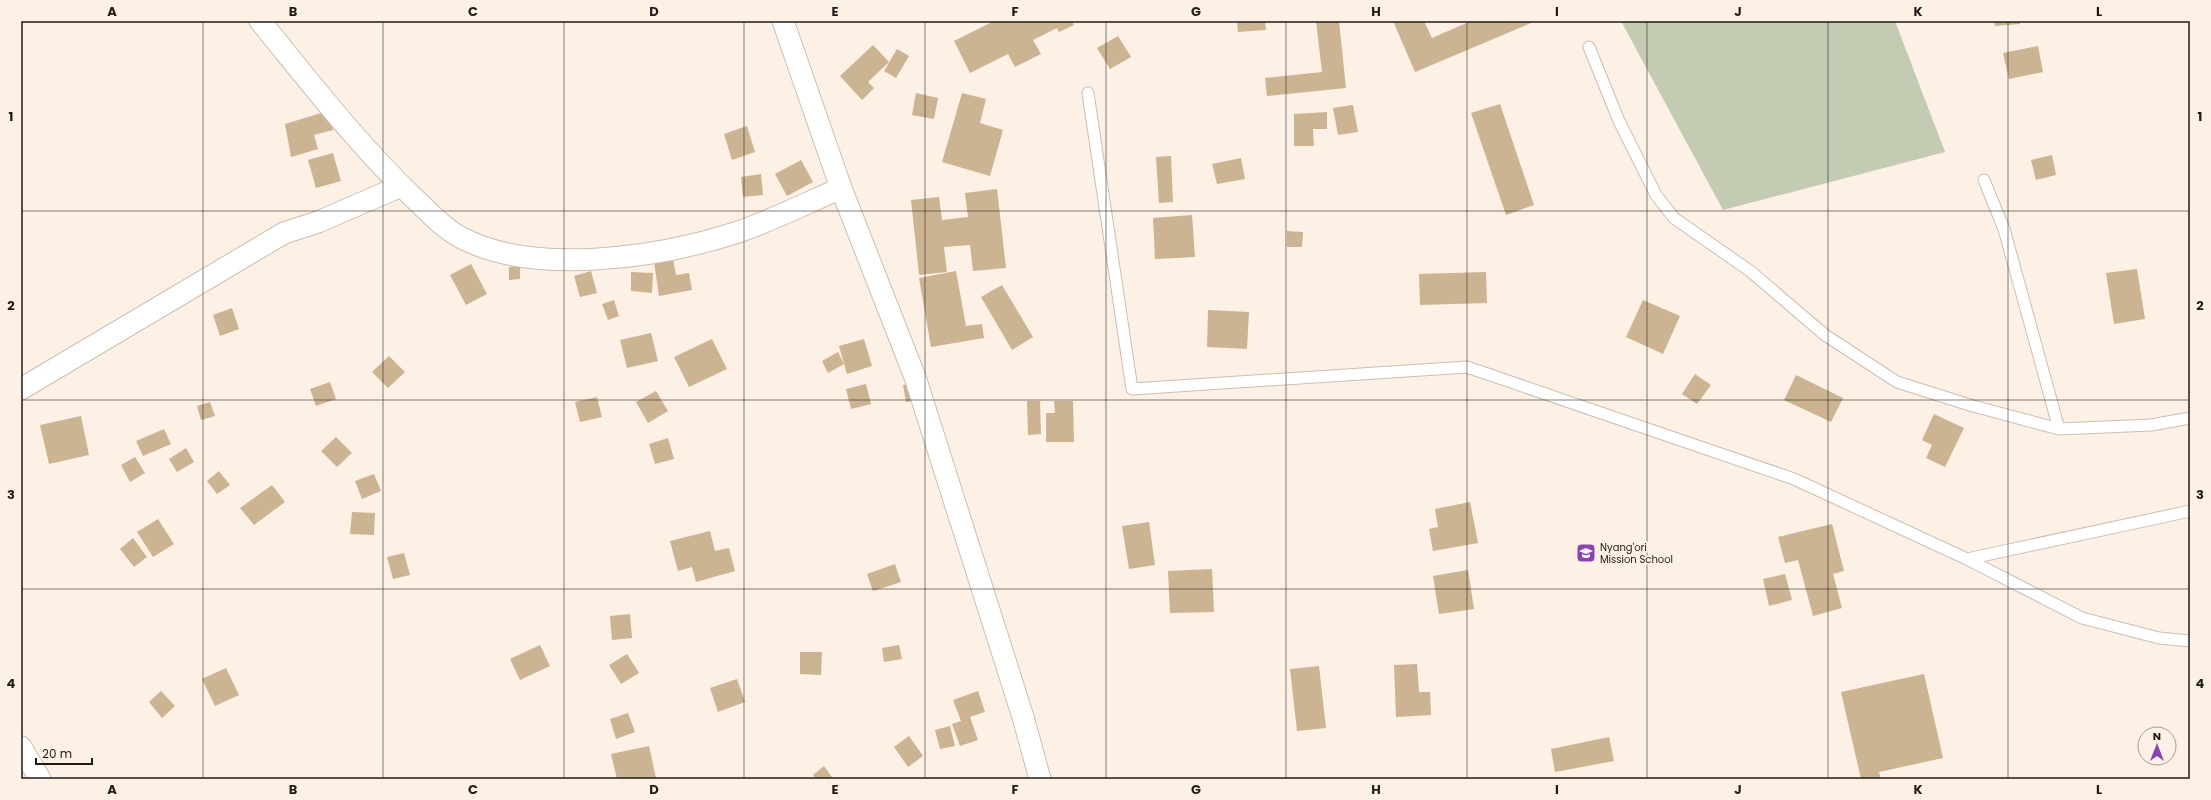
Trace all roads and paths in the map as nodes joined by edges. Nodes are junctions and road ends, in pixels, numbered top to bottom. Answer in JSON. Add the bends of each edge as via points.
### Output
{"nodes":[{"id":1,"x":260,"y":21,"type":"edge"},
{"id":2,"x":783,"y":21,"type":"edge"},
{"id":3,"x":1589,"y":47,"type":"dead end"},
{"id":4,"x":1088,"y":93,"type":"dead end"},
{"id":5,"x":1984,"y":180,"type":"dead end"},
{"id":6,"x":401,"y":186,"type":"junction"},
{"id":7,"x":841,"y":188,"type":"junction"},
{"id":8,"x":21,"y":389,"type":"edge"},
{"id":9,"x":2190,"y":418,"type":"edge"},
{"id":10,"x":2059,"y":429,"type":"junction"},
{"id":11,"x":2190,"y":511,"type":"edge"},
{"id":12,"x":1967,"y":559,"type":"junction"},
{"id":13,"x":2190,"y":641,"type":"edge"},
{"id":14,"x":21,"y":747,"type":"edge"},
{"id":15,"x":40,"y":779,"type":"edge"},
{"id":16,"x":1040,"y":779,"type":"edge"}],
"edges":[{"from":1,"to":6,"type":"street","via":[[387,173]]},
{"from":2,"to":7,"type":"street"},
{"from":3,"to":10,"type":"lane","via":[[1639,161],[1656,195],[1674,218],[1750,271],[1825,335],[1897,382]]},
{"from":4,"to":12,"type":"lane","via":[[1132,389],[1467,367],[1794,479]]},
{"from":5,"to":10,"type":"lane","via":[[2004,229]]},
{"from":6,"to":7,"type":"street","via":[[460,237],[514,255],[581,261],[671,249],[739,232]]},
{"from":6,"to":8,"type":"street","via":[[318,222],[284,233]]},
{"from":7,"to":16,"type":"street","via":[[915,377],[1023,717]]},
{"from":9,"to":10,"type":"lane","via":[[2150,425]]},
{"from":11,"to":12,"type":"lane"},
{"from":12,"to":13,"type":"lane","via":[[2082,618],[2160,638]]},
{"from":14,"to":15,"type":"street"}]}
